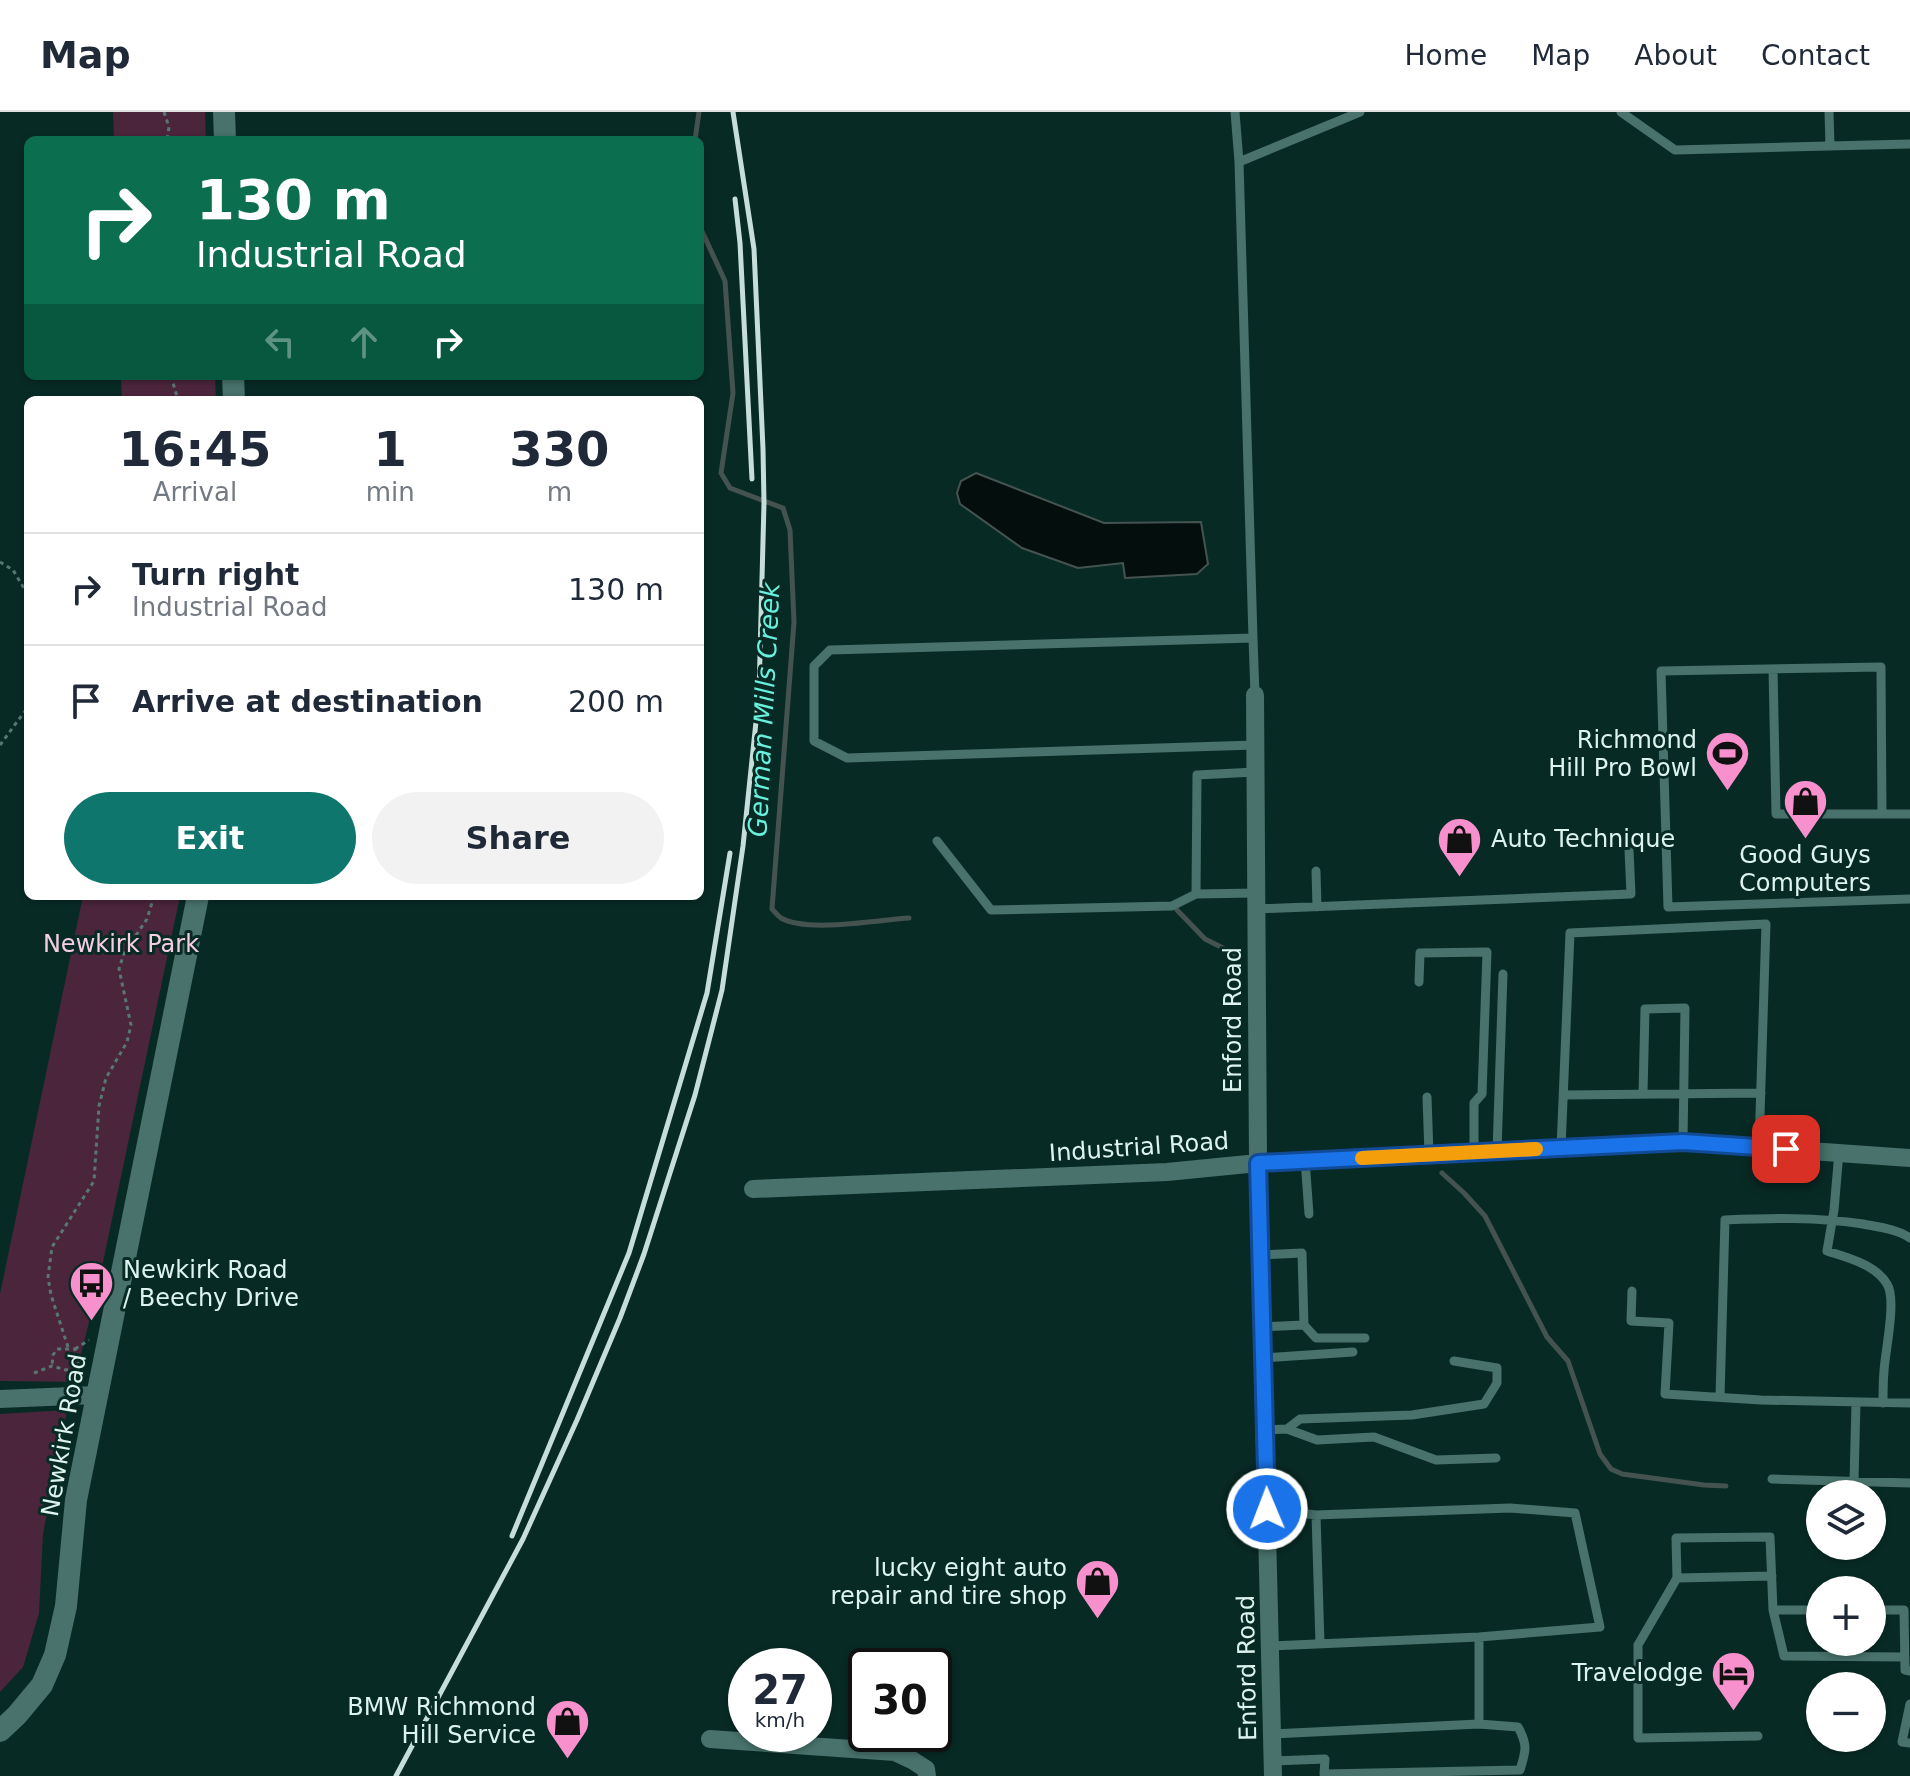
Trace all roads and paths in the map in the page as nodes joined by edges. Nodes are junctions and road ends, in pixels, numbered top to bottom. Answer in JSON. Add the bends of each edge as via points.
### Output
{"nodes":[{"id":1,"x":164,"y":112,"type":"edge"},
{"id":2,"x":224,"y":112,"type":"edge"},
{"id":3,"x":1235,"y":112,"type":"edge"},
{"id":4,"x":1360,"y":112,"type":"edge"},
{"id":5,"x":1621,"y":112,"type":"edge"},
{"id":6,"x":1829,"y":112,"type":"edge"},
{"id":7,"x":168,"y":136,"type":"edge"},
{"id":8,"x":225,"y":136,"type":"edge"},
{"id":9,"x":1910,"y":144,"type":"edge"},
{"id":10,"x":1830,"y":146,"type":"junction"},
{"id":11,"x":1239,"y":162,"type":"junction"},
{"id":12,"x":0,"y":562,"type":"edge"},
{"id":13,"x":24,"y":588,"type":"edge"},
{"id":14,"x":1253,"y":638,"type":"junction"},
{"id":15,"x":1773,"y":669,"type":"junction"},
{"id":16,"x":1255,"y":695,"type":"joint"},
{"id":17,"x":24,"y":712,"type":"edge"},
{"id":18,"x":0,"y":745,"type":"edge"},
{"id":19,"x":1255,"y":745,"type":"junction"},
{"id":20,"x":1255,"y":772,"type":"junction"},
{"id":21,"x":1882,"y":814,"type":"junction"},
{"id":22,"x":1910,"y":814,"type":"edge"},
{"id":23,"x":937,"y":841,"type":"dead end"},
{"id":24,"x":1629,"y":850,"type":"dead end"},
{"id":25,"x":1316,"y":871,"type":"dead end"},
{"id":26,"x":1196,"y":894,"type":"junction"},
{"id":27,"x":1910,"y":899,"type":"edge"},
{"id":28,"x":153,"y":900,"type":"edge"},
{"id":29,"x":197,"y":900,"type":"edge"},
{"id":30,"x":1256,"y":901,"type":"junction"},
{"id":31,"x":1317,"y":907,"type":"junction"},
{"id":32,"x":1668,"y":907,"type":"junction"},
{"id":33,"x":1669,"y":929,"type":"junction"},
{"id":34,"x":1503,"y":974,"type":"dead end"},
{"id":35,"x":1419,"y":982,"type":"dead end"},
{"id":36,"x":1761,"y":1093,"type":"junction"},
{"id":37,"x":1643,"y":1094,"type":"junction"},
{"id":38,"x":1684,"y":1094,"type":"junction"},
{"id":39,"x":1564,"y":1095,"type":"junction"},
{"id":40,"x":1427,"y":1097,"type":"dead end"},
{"id":41,"x":1683,"y":1142,"type":"junction"},
{"id":42,"x":1759,"y":1147,"type":"junction"},
{"id":43,"x":1561,"y":1148,"type":"junction"},
{"id":44,"x":1497,"y":1151,"type":"junction"},
{"id":45,"x":1474,"y":1152,"type":"junction"},
{"id":46,"x":1839,"y":1152,"type":"junction"},
{"id":47,"x":1429,"y":1154,"type":"junction"},
{"id":48,"x":1910,"y":1158,"type":"edge"},
{"id":49,"x":1305,"y":1160,"type":"junction"},
{"id":50,"x":1258,"y":1163,"type":"junction"},
{"id":51,"x":753,"y":1189,"type":"dead end"},
{"id":52,"x":1309,"y":1214,"type":"dead end"},
{"id":53,"x":1833,"y":1219,"type":"junction"},
{"id":54,"x":1910,"y":1238,"type":"edge"},
{"id":55,"x":1260,"y":1255,"type":"junction"},
{"id":56,"x":1632,"y":1291,"type":"dead end"},
{"id":57,"x":1304,"y":1325,"type":"junction"},
{"id":58,"x":1262,"y":1327,"type":"junction"},
{"id":59,"x":1365,"y":1338,"type":"dead end"},
{"id":60,"x":68,"y":1347,"type":"junction"},
{"id":61,"x":1353,"y":1352,"type":"dead end"},
{"id":62,"x":1263,"y":1358,"type":"junction"},
{"id":63,"x":1454,"y":1361,"type":"dead end"},
{"id":64,"x":52,"y":1366,"type":"junction"},
{"id":65,"x":34,"y":1373,"type":"dead end"},
{"id":66,"x":96,"y":1395,"type":"junction"},
{"id":67,"x":1720,"y":1397,"type":"junction"},
{"id":68,"x":0,"y":1399,"type":"edge"},
{"id":69,"x":1856,"y":1403,"type":"junction"},
{"id":70,"x":1883,"y":1403,"type":"junction"},
{"id":71,"x":1910,"y":1403,"type":"edge"},
{"id":72,"x":1287,"y":1429,"type":"junction"},
{"id":73,"x":1265,"y":1430,"type":"junction"},
{"id":74,"x":1496,"y":1458,"type":"dead end"},
{"id":75,"x":1772,"y":1479,"type":"dead end"},
{"id":76,"x":1813,"y":1480,"type":"edge"},
{"id":77,"x":1854,"y":1480,"type":"edge"},
{"id":78,"x":1886,"y":1482,"type":"edge"},
{"id":79,"x":1910,"y":1483,"type":"edge"},
{"id":80,"x":1267,"y":1509,"type":"junction"},
{"id":81,"x":1316,"y":1515,"type":"junction"},
{"id":82,"x":1772,"y":1576,"type":"junction"},
{"id":83,"x":1677,"y":1578,"type":"junction"},
{"id":84,"x":1773,"y":1610,"type":"junction"},
{"id":85,"x":1806,"y":1610,"type":"edge"},
{"id":86,"x":1886,"y":1610,"type":"edge"},
{"id":87,"x":1479,"y":1637,"type":"junction"},
{"id":88,"x":1320,"y":1644,"type":"junction"},
{"id":89,"x":1270,"y":1646,"type":"junction"},
{"id":90,"x":1904,"y":1657,"type":"junction"},
{"id":91,"x":1910,"y":1671,"type":"edge"},
{"id":92,"x":1910,"y":1704,"type":"edge"},
{"id":93,"x":1479,"y":1724,"type":"junction"},
{"id":94,"x":0,"y":1731,"type":"edge"},
{"id":95,"x":1272,"y":1734,"type":"junction"},
{"id":96,"x":1758,"y":1736,"type":"dead end"},
{"id":97,"x":710,"y":1739,"type":"dead end"},
{"id":98,"x":1910,"y":1743,"type":"edge"},
{"id":99,"x":1273,"y":1769,"type":"edge"},
{"id":100,"x":927,"y":1776,"type":"edge"}],
"edges":[{"from":1,"to":7,"type":"path"},
{"from":2,"to":8,"type":"street"},
{"from":3,"to":11,"type":"lane"},
{"from":4,"to":11,"type":"lane"},
{"from":5,"to":10,"type":"lane","via":[[1675,150]]},
{"from":6,"to":10,"type":"lane"},
{"from":9,"to":10,"type":"lane"},
{"from":11,"to":14,"type":"lane"},
{"from":12,"to":13,"type":"path","via":[[13,570]]},
{"from":14,"to":16,"type":"lane"},
{"from":14,"to":19,"type":"lane","via":[[830,650],[814,666],[814,741],[847,758]]},
{"from":15,"to":21,"type":"lane","via":[[1776,814]]},
{"from":15,"to":21,"type":"lane","via":[[1881,667]]},
{"from":15,"to":32,"type":"lane","via":[[1661,671]]},
{"from":16,"to":19,"type":"street","name":"Enford Road"},
{"from":17,"to":18,"type":"path"},
{"from":19,"to":20,"type":"street","name":"Enford Road"},
{"from":20,"to":26,"type":"lane","via":[[1197,775]]},
{"from":20,"to":30,"type":"street","name":"Enford Road"},
{"from":21,"to":22,"type":"lane"},
{"from":23,"to":26,"type":"lane","via":[[991,910],[1172,906]]},
{"from":24,"to":31,"type":"lane","via":[[1631,894]]},
{"from":25,"to":31,"type":"lane"},
{"from":26,"to":30,"type":"lane"},
{"from":27,"to":32,"type":"lane"},
{"from":28,"to":60,"type":"path","via":[[119,969],[131,1025],[99,1106],[94,1181],[52,1247],[48,1277]]},
{"from":29,"to":66,"type":"street","name":"Newkirk Road"},
{"from":30,"to":31,"type":"lane"},
{"from":30,"to":50,"type":"street","name":"Enford Road"},
{"from":32,"to":33,"type":"lane"},
{"from":33,"to":36,"type":"lane","via":[[1766,924]]},
{"from":33,"to":39,"type":"lane","via":[[1570,933]]},
{"from":34,"to":44,"type":"lane"},
{"from":35,"to":45,"type":"lane","via":[[1420,953],[1487,952],[1482,1094],[1474,1103]]},
{"from":36,"to":38,"type":"lane"},
{"from":36,"to":42,"type":"lane"},
{"from":37,"to":38,"type":"lane"},
{"from":37,"to":38,"type":"lane","via":[[1645,1009],[1685,1008]]},
{"from":37,"to":39,"type":"lane"},
{"from":38,"to":41,"type":"lane"},
{"from":39,"to":43,"type":"lane"},
{"from":40,"to":47,"type":"lane"},
{"from":41,"to":42,"type":"street","name":"Industrial Road"},
{"from":41,"to":43,"type":"street","name":"Industrial Road"},
{"from":42,"to":46,"type":"street","name":"Industrial Road"},
{"from":43,"to":44,"type":"street","name":"Industrial Road"},
{"from":44,"to":45,"type":"street","name":"Industrial Road"},
{"from":45,"to":47,"type":"street","name":"Industrial Road"},
{"from":46,"to":48,"type":"street","name":"Industrial Road"},
{"from":46,"to":53,"type":"lane"},
{"from":47,"to":49,"type":"street","name":"Industrial Road"},
{"from":49,"to":50,"type":"street","name":"Industrial Road"},
{"from":49,"to":52,"type":"lane"},
{"from":50,"to":51,"type":"street","name":"Industrial Road","via":[[1167,1172]]},
{"from":50,"to":55,"type":"street","name":"Enford Road"},
{"from":53,"to":54,"type":"lane"},
{"from":53,"to":67,"type":"lane","via":[[1725,1220]]},
{"from":53,"to":70,"type":"lane","via":[[1827,1251],[1854,1259],[1889,1285]]},
{"from":55,"to":57,"type":"lane","via":[[1302,1253]]},
{"from":55,"to":58,"type":"street","name":"Enford Road"},
{"from":56,"to":67,"type":"lane","via":[[1631,1321],[1669,1323],[1665,1394]]},
{"from":57,"to":58,"type":"lane"},
{"from":57,"to":59,"type":"lane","via":[[1316,1338]]},
{"from":58,"to":62,"type":"street","name":"Enford Road"},
{"from":60,"to":64,"type":"path","via":[[57,1349]]},
{"from":60,"to":64,"type":"path","via":[[79,1356],[77,1369]]},
{"from":61,"to":62,"type":"lane"},
{"from":62,"to":73,"type":"street","name":"Enford Road"},
{"from":63,"to":72,"type":"lane","via":[[1497,1368],[1497,1383],[1484,1404],[1412,1415],[1300,1419]]},
{"from":64,"to":65,"type":"path"},
{"from":66,"to":68,"type":"street"},
{"from":66,"to":94,"type":"street","name":"Newkirk Road","via":[[55,1655],[42,1685]]},
{"from":67,"to":69,"type":"lane"},
{"from":69,"to":70,"type":"lane"},
{"from":69,"to":77,"type":"lane"},
{"from":70,"to":71,"type":"lane"},
{"from":72,"to":73,"type":"lane"},
{"from":72,"to":74,"type":"lane","via":[[1317,1440],[1374,1437],[1436,1460]]},
{"from":73,"to":80,"type":"street","name":"Enford Road"},
{"from":75,"to":76,"type":"lane"},
{"from":78,"to":79,"type":"lane"},
{"from":80,"to":81,"type":"lane"},
{"from":80,"to":89,"type":"street","name":"Enford Road"},
{"from":81,"to":87,"type":"lane","via":[[1510,1508],[1575,1513],[1600,1627]]},
{"from":81,"to":88,"type":"lane"},
{"from":82,"to":83,"type":"lane"},
{"from":82,"to":83,"type":"lane","via":[[1770,1537],[1676,1538]]},
{"from":82,"to":84,"type":"lane"},
{"from":83,"to":96,"type":"lane","via":[[1638,1645],[1638,1738]]},
{"from":84,"to":85,"type":"lane"},
{"from":84,"to":90,"type":"lane","via":[[1784,1656]]},
{"from":86,"to":90,"type":"lane","via":[[1904,1610]]},
{"from":87,"to":88,"type":"lane"},
{"from":87,"to":93,"type":"lane"},
{"from":88,"to":89,"type":"lane"},
{"from":89,"to":95,"type":"street","name":"Enford Road"},
{"from":90,"to":91,"type":"lane","via":[[1905,1670]]},
{"from":92,"to":98,"type":"lane","via":[[1902,1742]]},
{"from":93,"to":95,"type":"lane"},
{"from":93,"to":99,"type":"lane","via":[[1518,1727],[1526,1741],[1520,1770],[1324,1774],[1325,1759]]},
{"from":95,"to":99,"type":"street","name":"Enford Road"},
{"from":97,"to":100,"type":"street","via":[[895,1752],[926,1769]]}]}
